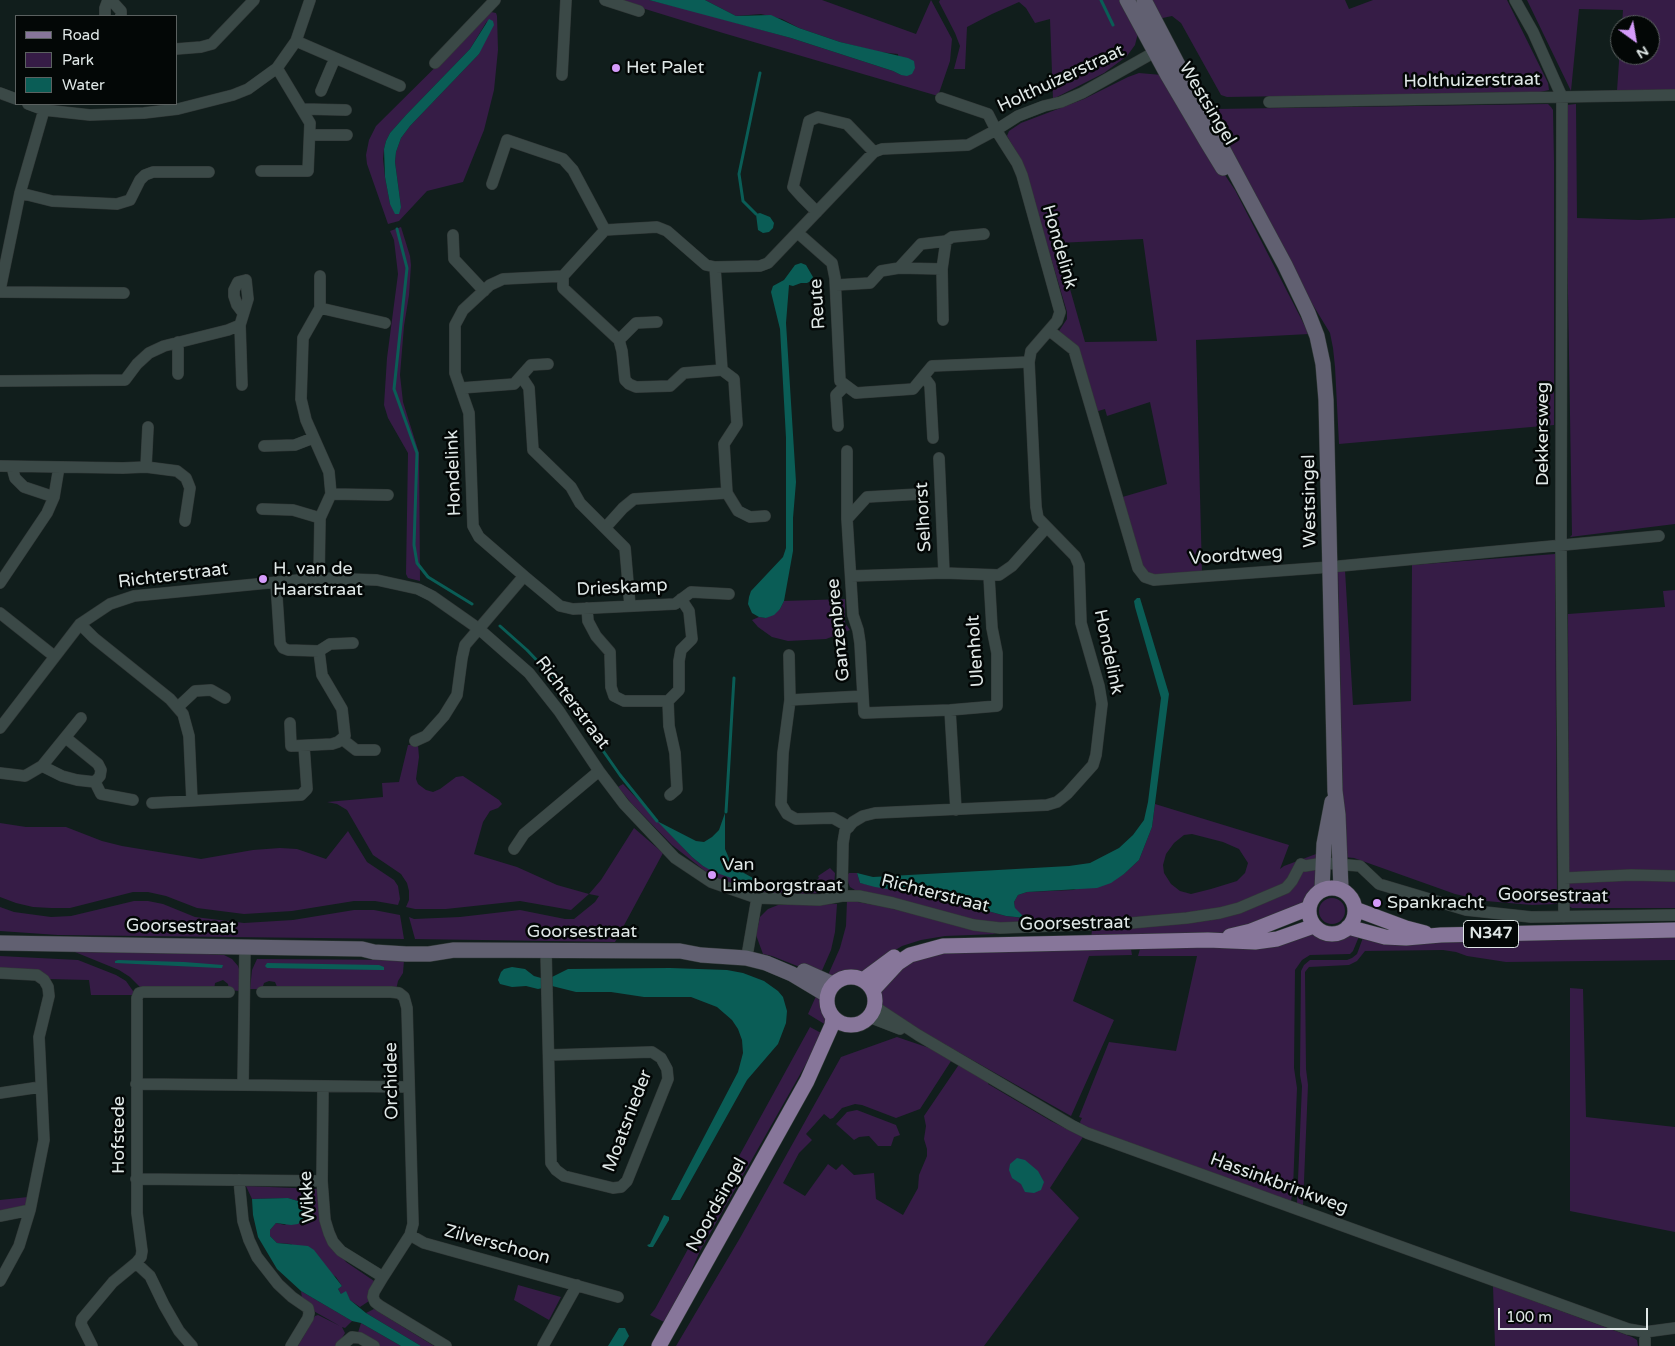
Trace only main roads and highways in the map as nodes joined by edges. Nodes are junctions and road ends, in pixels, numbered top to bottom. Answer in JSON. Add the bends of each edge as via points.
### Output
{"nodes":[{"id":1,"x":1127,"y":0,"type":"edge"},
{"id":2,"x":1144,"y":0,"type":"edge"},
{"id":3,"x":1161,"y":48,"type":"junction"},
{"id":4,"x":1335,"y":791,"type":"junction"},
{"id":5,"x":1341,"y":889,"type":"junction"},
{"id":6,"x":1322,"y":890,"type":"junction"},
{"id":7,"x":1309,"y":908,"type":"junction"},
{"id":8,"x":1355,"y":909,"type":"junction"},
{"id":9,"x":1314,"y":926,"type":"junction"},
{"id":10,"x":1348,"y":927,"type":"junction"},
{"id":11,"x":1675,"y":930,"type":"edge"},
{"id":12,"x":1441,"y":935,"type":"junction"},
{"id":13,"x":1208,"y":940,"type":"junction"},
{"id":14,"x":0,"y":942,"type":"edge"},
{"id":15,"x":868,"y":985,"type":"junction"},
{"id":16,"x":830,"y":989,"type":"junction"},
{"id":17,"x":839,"y":1021,"type":"junction"},
{"id":18,"x":659,"y":1346,"type":"edge"}],
"edges":[{"from":1,"to":3,"type":"main road","name":"Westsingel"},
{"from":2,"to":3,"type":"main road","name":"Westsingel"},
{"from":3,"to":4,"type":"main road","name":"Westsingel","via":[[1206,142],[1263,223],[1317,336],[1326,400]]},
{"from":4,"to":5,"type":"main road","name":"Westsingel"},
{"from":4,"to":6,"type":"main road","name":"Westsingel","via":[[1324,844]]},
{"from":5,"to":6,"type":"main road"},
{"from":5,"to":8,"type":"main road","via":[[1351,897]]},
{"from":6,"to":7,"type":"main road","via":[[1311,900]]},
{"from":7,"to":9,"type":"main road"},
{"from":7,"to":13,"type":"main road","name":"Goorsestraat","via":[[1251,931]]},
{"from":8,"to":10,"type":"main road","via":[[1354,919]]},
{"from":8,"to":12,"type":"main road","name":"Goorsestraat","number":"N347","via":[[1416,931]]},
{"from":9,"to":10,"type":"main road","number":"N347","via":[[1334,934]]},
{"from":9,"to":13,"type":"main road","name":"Goorsestraat","via":[[1265,941]]},
{"from":10,"to":12,"type":"main road","name":"Goorsestraat","number":"N347","via":[[1392,938]]},
{"from":11,"to":12,"type":"main road","name":"Goorsestraat","number":"N347"},
{"from":13,"to":15,"type":"main road","name":"Goorsestraat","via":[[943,946],[910,955]]},
{"from":14,"to":16,"type":"main road","name":"Goorsestraat","via":[[362,949],[385,944],[415,944],[546,958],[680,952],[747,954]]},
{"from":15,"to":16,"type":"main road","via":[[856,977],[847,977]]},
{"from":15,"to":17,"type":"main road","via":[[872,1011],[856,1024]]},
{"from":16,"to":17,"type":"main road","via":[[828,1009]]},
{"from":17,"to":18,"type":"main road","name":"Noordsingel","via":[[832,1025],[806,1081]]}]}
